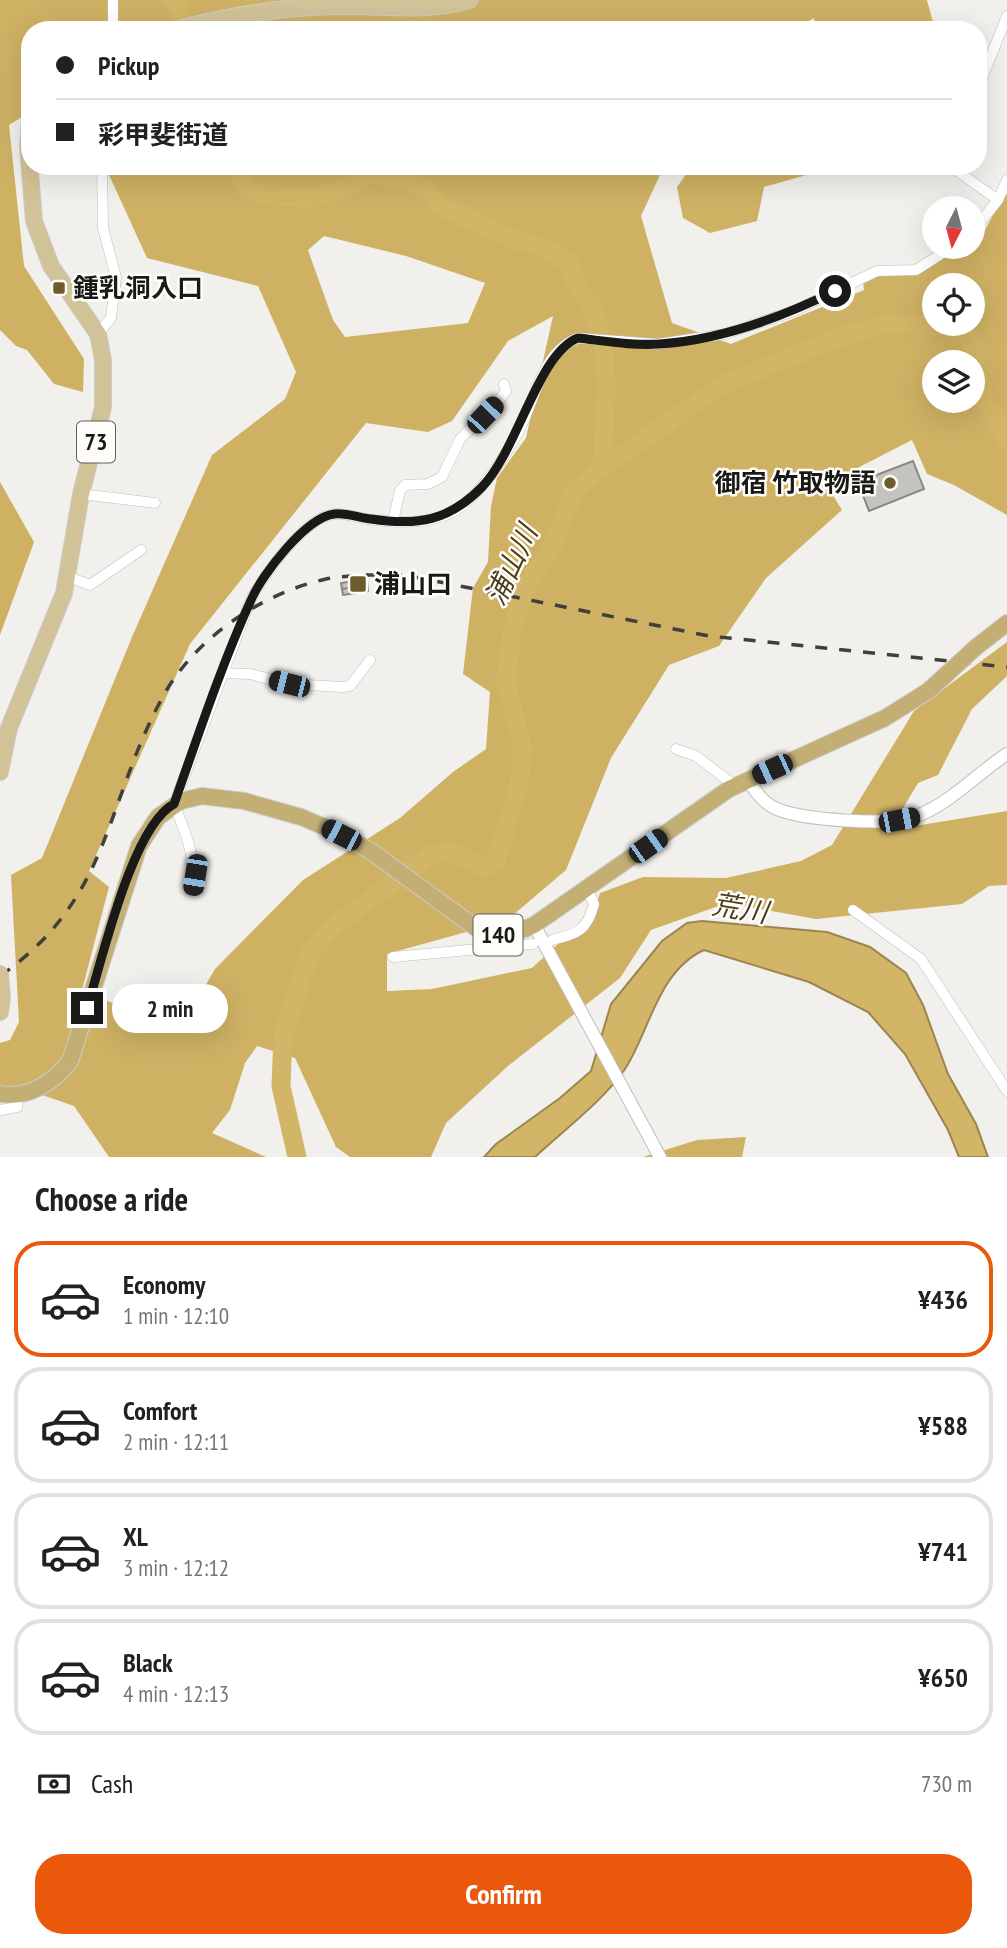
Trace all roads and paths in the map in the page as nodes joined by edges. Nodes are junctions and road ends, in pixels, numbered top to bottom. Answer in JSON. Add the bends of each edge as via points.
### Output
{"nodes":[{"id":1,"x":113,"y":0,"type":"edge"},
{"id":2,"x":469,"y":0,"type":"edge"},
{"id":3,"x":1007,"y":16,"type":"edge"},
{"id":4,"x":113,"y":21,"type":"edge"},
{"id":5,"x":219,"y":21,"type":"edge"},
{"id":6,"x":987,"y":66,"type":"edge"},
{"id":7,"x":30,"y":175,"type":"edge"},
{"id":8,"x":102,"y":175,"type":"edge"},
{"id":9,"x":963,"y":175,"type":"edge"},
{"id":10,"x":1007,"y":180,"type":"edge"},
{"id":11,"x":998,"y":200,"type":"junction"},
{"id":12,"x":985,"y":216,"type":"edge"},
{"id":13,"x":933,"y":259,"type":"edge"},
{"id":14,"x":98,"y":334,"type":"junction"},
{"id":15,"x":504,"y":384,"type":"dead end"},
{"id":16,"x":81,"y":494,"type":"junction"},
{"id":17,"x":155,"y":503,"type":"dead end"},
{"id":18,"x":393,"y":521,"type":"junction"},
{"id":19,"x":141,"y":550,"type":"dead end"},
{"id":20,"x":66,"y":576,"type":"junction"},
{"id":21,"x":1007,"y":623,"type":"edge"},
{"id":22,"x":370,"y":660,"type":"dead end"},
{"id":23,"x":223,"y":673,"type":"junction"},
{"id":24,"x":676,"y":749,"type":"dead end"},
{"id":25,"x":1007,"y":754,"type":"edge"},
{"id":26,"x":0,"y":772,"type":"edge"},
{"id":27,"x":741,"y":783,"type":"junction"},
{"id":28,"x":174,"y":804,"type":"junction"},
{"id":29,"x":587,"y":888,"type":"junction"},
{"id":30,"x":192,"y":891,"type":"dead end"},
{"id":31,"x":853,"y":910,"type":"dead end"},
{"id":32,"x":534,"y":925,"type":"junction"},
{"id":33,"x":552,"y":940,"type":"dead end"},
{"id":34,"x":533,"y":944,"type":"dead end"},
{"id":35,"x":394,"y":957,"type":"dead end"},
{"id":36,"x":0,"y":973,"type":"edge"},
{"id":37,"x":1,"y":1005,"type":"edge"},
{"id":38,"x":1007,"y":1091,"type":"edge"},
{"id":39,"x":17,"y":1093,"type":"junction"},
{"id":40,"x":0,"y":1094,"type":"edge"},
{"id":41,"x":0,"y":1110,"type":"edge"},
{"id":42,"x":660,"y":1157,"type":"edge"}],
"edges":[{"from":1,"to":4,"type":"street"},
{"from":2,"to":5,"type":"main road","via":[[427,9],[311,7]]},
{"from":3,"to":6,"type":"street"},
{"from":7,"to":14,"type":"main road","number":"73","via":[[40,244]]},
{"from":8,"to":14,"type":"street","via":[[103,228],[116,277],[111,318]]},
{"from":9,"to":11,"type":"street"},
{"from":10,"to":11,"type":"street"},
{"from":11,"to":12,"type":"street"},
{"from":13,"to":18,"type":"street","via":[[916,270],[877,271],[794,311],[725,334],[658,344],[578,338],[566,342],[551,359],[516,437],[485,484],[452,513],[432,520]]},
{"from":14,"to":16,"type":"main road","number":"73","via":[[103,407]]},
{"from":15,"to":18,"type":"street","via":[[501,398],[460,439],[442,477],[428,484],[405,485],[400,491]]},
{"from":16,"to":17,"type":"street"},
{"from":16,"to":20,"type":"main road","number":"73"},
{"from":18,"to":23,"type":"street","via":[[335,514],[316,522],[265,575]]},
{"from":19,"to":20,"type":"street","via":[[90,586]]},
{"from":20,"to":26,"type":"main road","number":"73","via":[[54,622],[9,728]]},
{"from":21,"to":27,"type":"highway","number":"140","bridge":true,"via":[[928,691],[885,718]]},
{"from":22,"to":23,"type":"street","via":[[350,686],[344,687]]},
{"from":23,"to":28,"type":"street"},
{"from":24,"to":27,"type":"street"},
{"from":25,"to":27,"type":"street","via":[[935,807],[884,823],[776,809]]},
{"from":27,"to":29,"type":"highway","number":"140"},
{"from":28,"to":30,"type":"street","via":[[188,838],[195,875]]},
{"from":28,"to":32,"type":"highway","number":"140","via":[[202,796],[244,801],[319,824],[372,852],[490,934],[514,934]]},
{"from":28,"to":39,"type":"highway","via":[[158,817],[139,846],[70,1060],[57,1078],[30,1092]]},
{"from":29,"to":32,"type":"highway","number":"140"},
{"from":29,"to":33,"type":"street","via":[[594,904],[589,923],[574,934]]},
{"from":31,"to":38,"type":"street","via":[[920,959]]},
{"from":32,"to":42,"type":"street"},
{"from":34,"to":35,"type":"street"},
{"from":36,"to":37,"type":"main road","bridge":true},
{"from":39,"to":40,"type":"highway"},
{"from":39,"to":41,"type":"street","via":[[17,1107]]}]}
